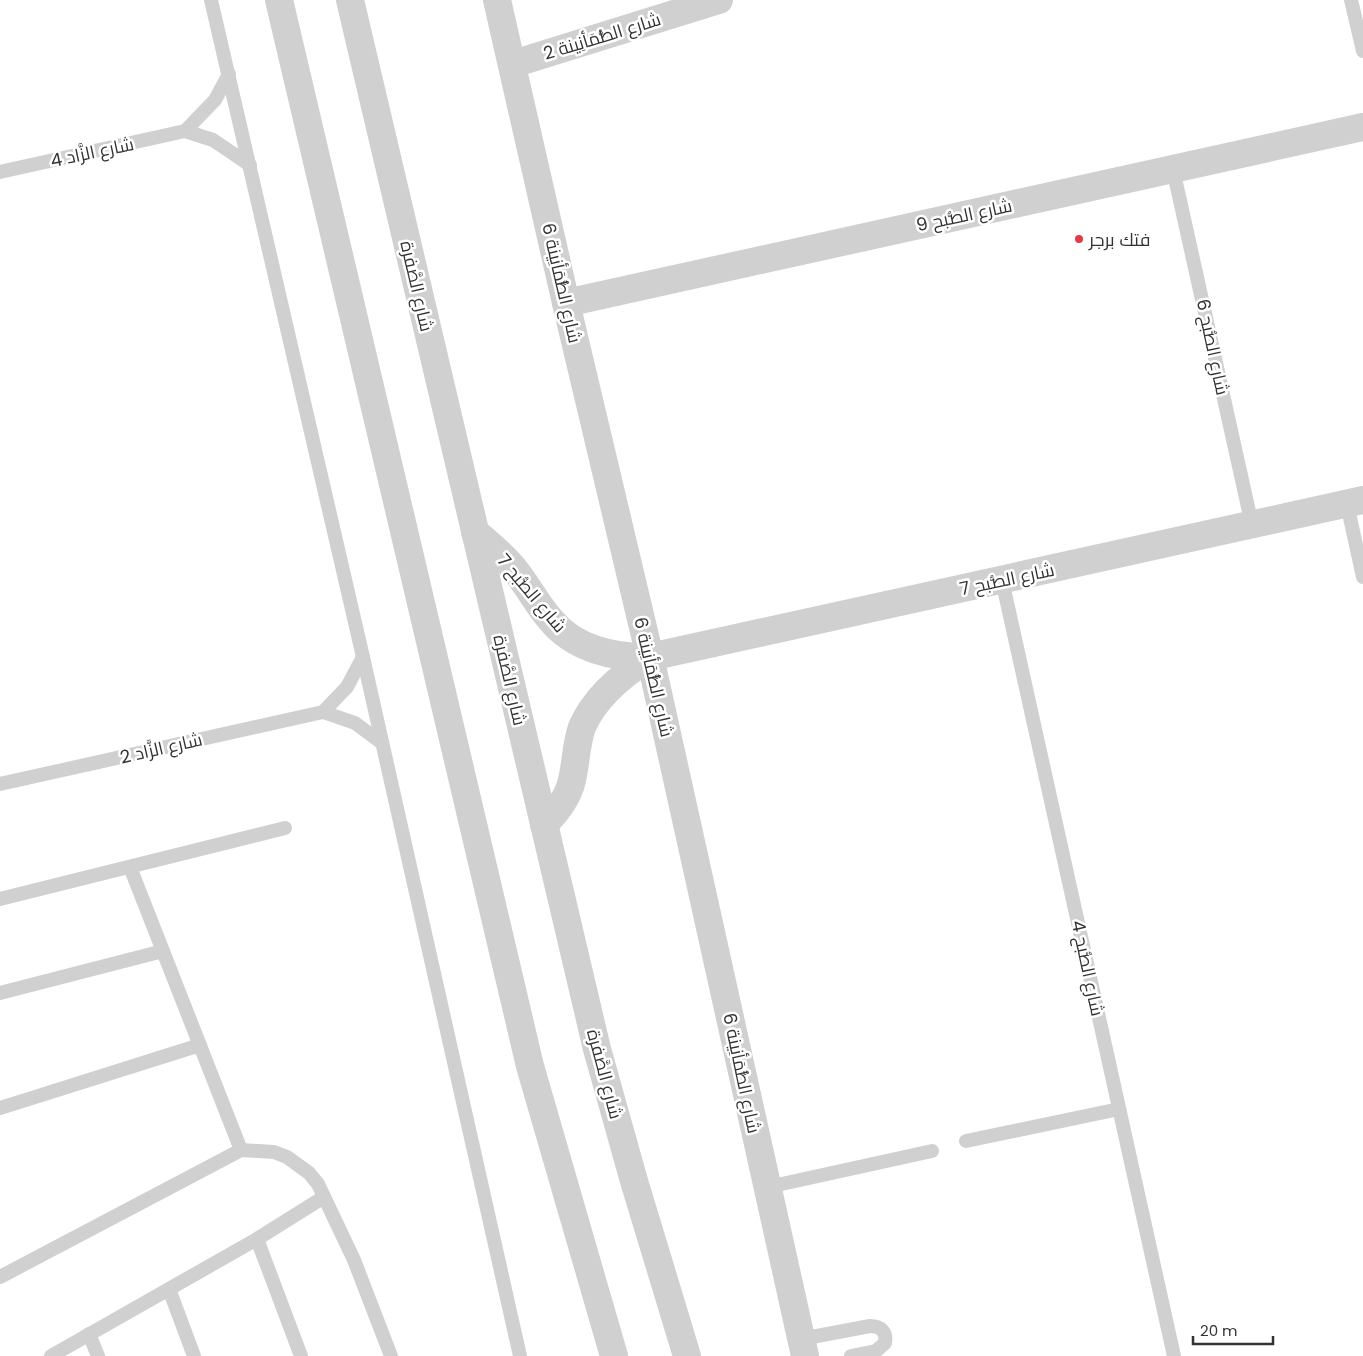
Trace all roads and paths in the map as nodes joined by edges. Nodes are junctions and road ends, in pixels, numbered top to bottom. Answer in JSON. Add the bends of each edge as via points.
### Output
{"nodes":[{"id":1,"x":211,"y":0,"type":"edge"},
{"id":2,"x":279,"y":0,"type":"edge"},
{"id":3,"x":350,"y":0,"type":"edge"},
{"id":4,"x":497,"y":0,"type":"edge"},
{"id":5,"x":719,"y":0,"type":"edge"},
{"id":6,"x":1351,"y":0,"type":"edge"},
{"id":7,"x":1363,"y":51,"type":"edge"},
{"id":8,"x":513,"y":64,"type":"junction"},
{"id":9,"x":228,"y":74,"type":"junction"},
{"id":10,"x":1363,"y":127,"type":"edge"},
{"id":11,"x":185,"y":131,"type":"junction"},
{"id":12,"x":250,"y":165,"type":"junction"},
{"id":13,"x":1173,"y":169,"type":"junction"},
{"id":14,"x":0,"y":172,"type":"edge"},
{"id":15,"x":566,"y":303,"type":"junction"},
{"id":16,"x":1355,"y":502,"type":"edge"},
{"id":17,"x":1252,"y":525,"type":"junction"},
{"id":18,"x":475,"y":532,"type":"junction"},
{"id":19,"x":1363,"y":577,"type":"edge"},
{"id":20,"x":1002,"y":580,"type":"junction"},
{"id":21,"x":363,"y":657,"type":"junction"},
{"id":22,"x":650,"y":657,"type":"junction"},
{"id":23,"x":323,"y":712,"type":"junction"},
{"id":24,"x":382,"y":743,"type":"junction"},
{"id":25,"x":0,"y":784,"type":"edge"},
{"id":26,"x":544,"y":825,"type":"junction"},
{"id":27,"x":286,"y":828,"type":"dead end"},
{"id":28,"x":130,"y":867,"type":"junction"},
{"id":29,"x":0,"y":899,"type":"edge"},
{"id":30,"x":163,"y":951,"type":"junction"},
{"id":31,"x":0,"y":993,"type":"edge"},
{"id":32,"x":200,"y":1045,"type":"junction"},
{"id":33,"x":0,"y":1108,"type":"edge"},
{"id":34,"x":1119,"y":1109,"type":"junction"},
{"id":35,"x":966,"y":1141,"type":"dead end"},
{"id":36,"x":242,"y":1150,"type":"junction"},
{"id":37,"x":932,"y":1151,"type":"dead end"},
{"id":38,"x":768,"y":1187,"type":"junction"},
{"id":39,"x":324,"y":1197,"type":"junction"},
{"id":40,"x":257,"y":1239,"type":"junction"},
{"id":41,"x":0,"y":1277,"type":"edge"},
{"id":42,"x":169,"y":1289,"type":"junction"},
{"id":43,"x":89,"y":1334,"type":"junction"},
{"id":44,"x":803,"y":1347,"type":"edge"},
{"id":45,"x":51,"y":1356,"type":"edge"},
{"id":46,"x":98,"y":1356,"type":"edge"},
{"id":47,"x":194,"y":1356,"type":"edge"},
{"id":48,"x":301,"y":1356,"type":"edge"},
{"id":49,"x":391,"y":1356,"type":"edge"},
{"id":50,"x":520,"y":1356,"type":"edge"},
{"id":51,"x":614,"y":1356,"type":"edge"},
{"id":52,"x":687,"y":1356,"type":"edge"},
{"id":53,"x":851,"y":1356,"type":"edge"},
{"id":54,"x":1174,"y":1356,"type":"edge"}],
"edges":[{"from":1,"to":9,"type":"lane"},
{"from":2,"to":51,"type":"street","via":[[530,1066]]},
{"from":3,"to":18,"type":"street","name":"شارع الصَّفرة"},
{"from":4,"to":8,"type":"street","name":"شارع الطُّمَأنِينة 6"},
{"from":5,"to":8,"type":"street","name":"شارع الطُّمَأنِينة 2"},
{"from":6,"to":7,"type":"lane"},
{"from":8,"to":15,"type":"street","name":"شارع الطُّمَأنِينة 6"},
{"from":9,"to":11,"type":"lane","via":[[215,100]]},
{"from":9,"to":12,"type":"lane"},
{"from":10,"to":13,"type":"street","name":"شارع الصُّبح 9"},
{"from":11,"to":12,"type":"lane","via":[[213,140]]},
{"from":11,"to":14,"type":"lane","name":"شارع الزَّاد 4"},
{"from":12,"to":21,"type":"lane"},
{"from":13,"to":15,"type":"street","name":"شارع الصُّبح 9"},
{"from":13,"to":17,"type":"lane","name":"شارع الصُّبح 6"},
{"from":15,"to":22,"type":"street","name":"شارع الطُّمَأنِينة 6"},
{"from":16,"to":17,"type":"street","name":"شارع الصُّبح 7"},
{"from":16,"to":19,"type":"lane"},
{"from":17,"to":20,"type":"street","name":"شارع الصُّبح 7"},
{"from":18,"to":22,"type":"street","name":"شارع الصُّبح 7","via":[[510,563],[564,633],[614,656]]},
{"from":18,"to":26,"type":"street","name":"شارع الصَّفرة"},
{"from":20,"to":22,"type":"street","name":"شارع الصُّبح 7"},
{"from":20,"to":34,"type":"lane","name":"شارع الصُّبح 4"},
{"from":21,"to":23,"type":"lane","via":[[347,687]]},
{"from":21,"to":24,"type":"lane"},
{"from":22,"to":26,"type":"street","name":"شارع الصُّبح 7","via":[[618,680],[593,710],[583,727],[566,797]]},
{"from":22,"to":38,"type":"street","name":"شارع الطُّمَأنِينة 6"},
{"from":23,"to":24,"type":"lane","via":[[355,723]]},
{"from":23,"to":25,"type":"lane","name":"شارع الزَّاد 2"},
{"from":24,"to":50,"type":"lane"},
{"from":26,"to":52,"type":"street","name":"شارع الصَّفرة","via":[[600,1058]]},
{"from":27,"to":28,"type":"lane"},
{"from":28,"to":29,"type":"lane"},
{"from":28,"to":30,"type":"lane"},
{"from":30,"to":31,"type":"lane"},
{"from":30,"to":32,"type":"lane"},
{"from":32,"to":33,"type":"lane"},
{"from":32,"to":36,"type":"lane"},
{"from":34,"to":35,"type":"lane"},
{"from":34,"to":54,"type":"lane","name":"شارع الصُّبح 4"},
{"from":36,"to":39,"type":"lane","via":[[274,1152],[287,1157],[309,1173]]},
{"from":36,"to":41,"type":"lane"},
{"from":37,"to":38,"type":"lane"},
{"from":38,"to":44,"type":"street","name":"شارع الطُّمَأنِينة 6"},
{"from":39,"to":40,"type":"lane"},
{"from":39,"to":49,"type":"lane","via":[[354,1260]]},
{"from":40,"to":42,"type":"lane"},
{"from":40,"to":48,"type":"lane"},
{"from":42,"to":43,"type":"lane"},
{"from":42,"to":47,"type":"lane"},
{"from":43,"to":45,"type":"lane"},
{"from":43,"to":46,"type":"lane"},
{"from":44,"to":53,"type":"lane","via":[[870,1326],[881,1328],[885,1343],[881,1348]]}]}
